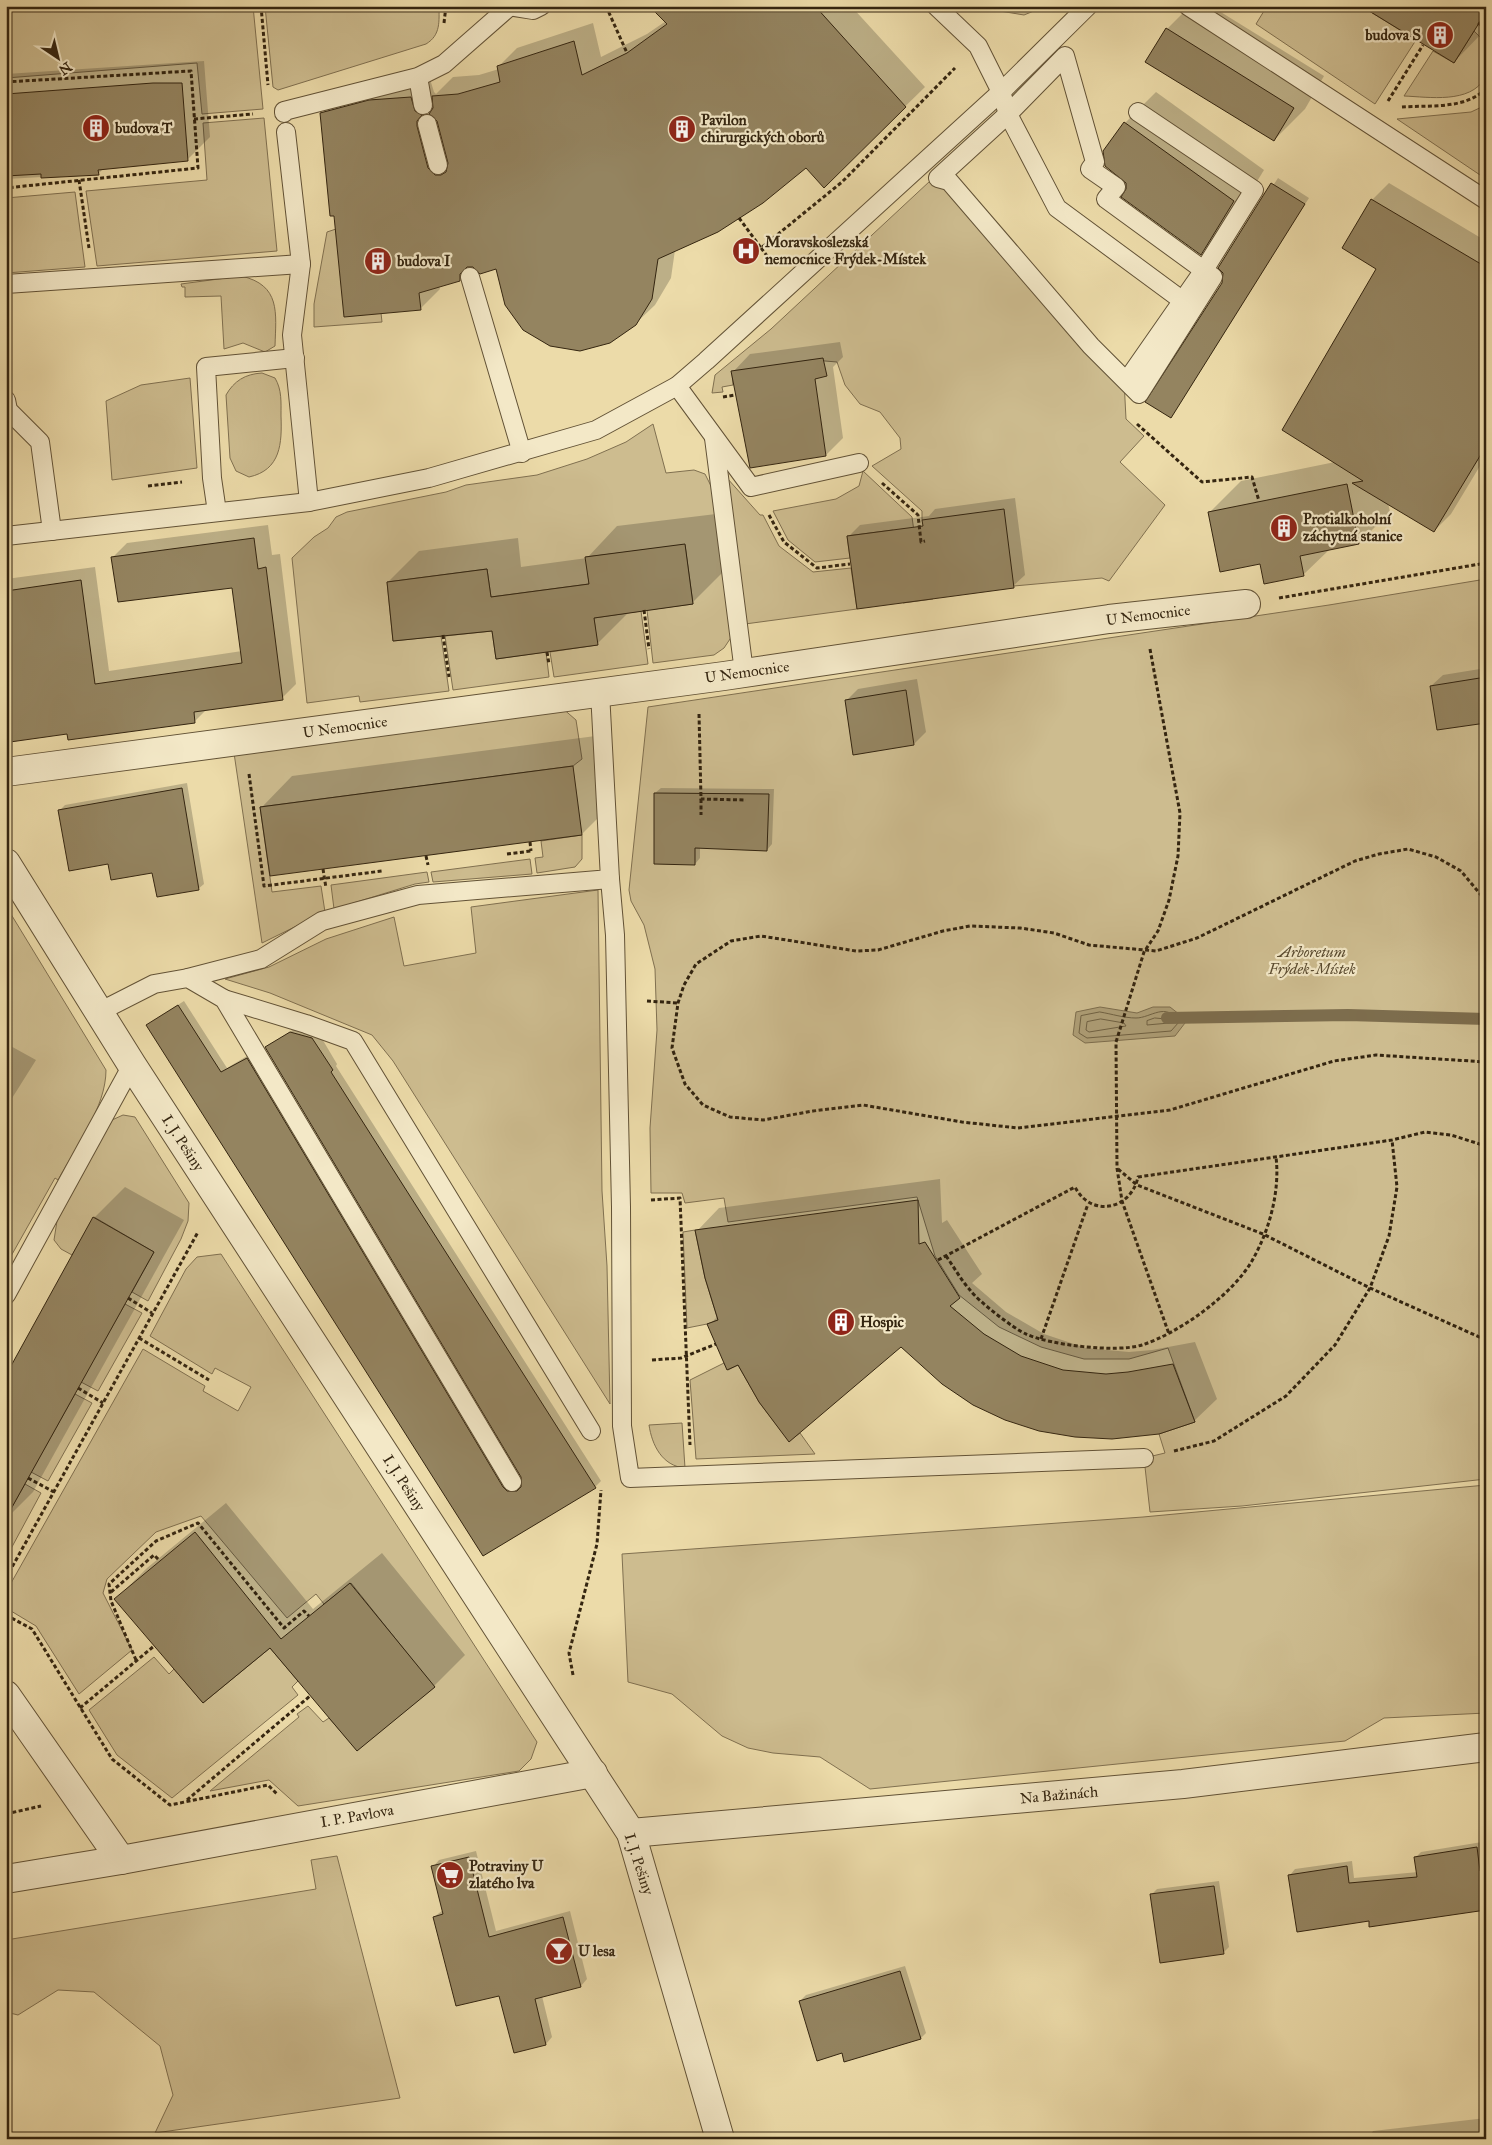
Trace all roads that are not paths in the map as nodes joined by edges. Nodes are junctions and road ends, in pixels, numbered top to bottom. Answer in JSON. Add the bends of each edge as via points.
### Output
{"nodes":[{"id":1,"x":542,"y":6,"type":"edge"},
{"id":2,"x":936,"y":6,"type":"edge"},
{"id":3,"x":1088,"y":6,"type":"edge"},
{"id":4,"x":1188,"y":6,"type":"edge"},
{"id":5,"x":508,"y":7,"type":"edge"},
{"id":6,"x":418,"y":77,"type":"junction"},
{"id":7,"x":1001,"y":92,"type":"junction"},
{"id":8,"x":423,"y":106,"type":"dead end"},
{"id":9,"x":279,"y":112,"type":"road end"},
{"id":10,"x":1138,"y":112,"type":"dead end"},
{"id":11,"x":1008,"y":114,"type":"junction"},
{"id":12,"x":427,"y":124,"type":"dead end"},
{"id":13,"x":286,"y":132,"type":"dead end"},
{"id":14,"x":438,"y":165,"type":"dead end"},
{"id":15,"x":1486,"y":200,"type":"edge"},
{"id":16,"x":301,"y":264,"type":"junction"},
{"id":17,"x":1204,"y":270,"type":"junction"},
{"id":18,"x":470,"y":277,"type":"dead end"},
{"id":19,"x":6,"y":284,"type":"edge"},
{"id":20,"x":1183,"y":301,"type":"junction"},
{"id":21,"x":295,"y":358,"type":"junction"},
{"id":22,"x":1129,"y":382,"type":"junction"},
{"id":23,"x":677,"y":386,"type":"junction"},
{"id":24,"x":6,"y":400,"type":"edge"},
{"id":25,"x":714,"y":438,"type":"junction"},
{"id":26,"x":522,"y":453,"type":"junction"},
{"id":27,"x":859,"y":463,"type":"road end"},
{"id":28,"x":309,"y":502,"type":"junction"},
{"id":29,"x":217,"y":512,"type":"junction"},
{"id":30,"x":52,"y":531,"type":"junction"},
{"id":31,"x":6,"y":536,"type":"edge"},
{"id":32,"x":1246,"y":604,"type":"road end"},
{"id":33,"x":744,"y":672,"type":"junction"},
{"id":34,"x":600,"y":692,"type":"junction"},
{"id":35,"x":6,"y":772,"type":"edge"},
{"id":36,"x":6,"y":863,"type":"edge"},
{"id":37,"x":610,"y":879,"type":"junction"},
{"id":38,"x":188,"y":978,"type":"junction"},
{"id":39,"x":224,"y":999,"type":"junction"},
{"id":40,"x":99,"y":1012,"type":"junction"},
{"id":41,"x":132,"y":1065,"type":"junction"},
{"id":42,"x":6,"y":1296,"type":"edge"},
{"id":43,"x":591,"y":1431,"type":"dead end"},
{"id":44,"x":1144,"y":1458,"type":"road end"},
{"id":45,"x":512,"y":1482,"type":"dead end"},
{"id":46,"x":6,"y":1695,"type":"edge"},
{"id":47,"x":1486,"y":1748,"type":"edge"},
{"id":48,"x":593,"y":1773,"type":"junction"},
{"id":49,"x":631,"y":1833,"type":"junction"},
{"id":50,"x":121,"y":1860,"type":"junction"},
{"id":51,"x":6,"y":1880,"type":"edge"},
{"id":52,"x":720,"y":2139,"type":"edge"}],
"edges":[{"from":1,"to":5,"type":"lane","via":[[532,10]]},
{"from":2,"to":7,"type":"lane","via":[[978,46]]},
{"from":3,"to":7,"type":"lane"},
{"from":4,"to":15,"type":"lane"},
{"from":5,"to":6,"type":"lane","via":[[444,64]]},
{"from":6,"to":8,"type":"lane"},
{"from":6,"to":9,"type":"lane"},
{"from":7,"to":11,"type":"lane"},
{"from":7,"to":23,"type":"lane"},
{"from":10,"to":17,"type":"lane","via":[[1254,190]]},
{"from":11,"to":17,"type":"lane","via":[[1065,56],[1095,162],[1090,169],[1116,187],[1106,199]]},
{"from":11,"to":20,"type":"lane","via":[[1057,208]]},
{"from":11,"to":22,"type":"lane","via":[[938,178],[949,181],[1091,346]]},
{"from":12,"to":14,"type":"lane"},
{"from":13,"to":16,"type":"lane"},
{"from":16,"to":19,"type":"lane"},
{"from":16,"to":21,"type":"lane","via":[[292,335]]},
{"from":17,"to":20,"type":"lane"},
{"from":17,"to":22,"type":"lane","via":[[1213,277],[1139,394]]},
{"from":18,"to":26,"type":"lane"},
{"from":20,"to":22,"type":"lane"},
{"from":21,"to":28,"type":"lane"},
{"from":21,"to":29,"type":"lane","via":[[206,367]]},
{"from":23,"to":25,"type":"lane"},
{"from":23,"to":26,"type":"lane","via":[[596,430]]},
{"from":24,"to":30,"type":"lane","via":[[8,410],[40,442]]},
{"from":25,"to":27,"type":"lane","via":[[751,487]]},
{"from":25,"to":33,"type":"lane"},
{"from":26,"to":28,"type":"lane","via":[[429,478]]},
{"from":28,"to":29,"type":"lane"},
{"from":29,"to":30,"type":"lane"},
{"from":30,"to":31,"type":"lane"},
{"from":32,"to":33,"type":"street","name":"U Nemocnice","via":[[1144,615]]},
{"from":33,"to":34,"type":"street","name":"U Nemocnice"},
{"from":34,"to":35,"type":"street","name":"U Nemocnice"},
{"from":34,"to":37,"type":"lane"},
{"from":36,"to":40,"type":"street","name":"I. J. Pešiny"},
{"from":37,"to":38,"type":"lane","via":[[418,895],[322,920],[261,959]]},
{"from":37,"to":44,"type":"lane","via":[[615,934],[622,1426],[630,1478]]},
{"from":38,"to":39,"type":"lane"},
{"from":38,"to":40,"type":"lane","via":[[154,984]]},
{"from":39,"to":43,"type":"lane","via":[[353,1041]]},
{"from":39,"to":45,"type":"lane"},
{"from":40,"to":41,"type":"street","name":"I. J. Pešiny"},
{"from":41,"to":42,"type":"lane"},
{"from":41,"to":48,"type":"street","name":"I. J. Pešiny"},
{"from":46,"to":50,"type":"street"},
{"from":47,"to":49,"type":"street","name":"Na Bažinách","via":[[1183,1784]]},
{"from":48,"to":49,"type":"street","name":"I. J. Pešiny"},
{"from":48,"to":50,"type":"street","name":"I. P. Pavlova"},
{"from":49,"to":52,"type":"street","name":"I. J. Pešiny"},
{"from":50,"to":51,"type":"street","name":"I. P. Pavlova"}]}
